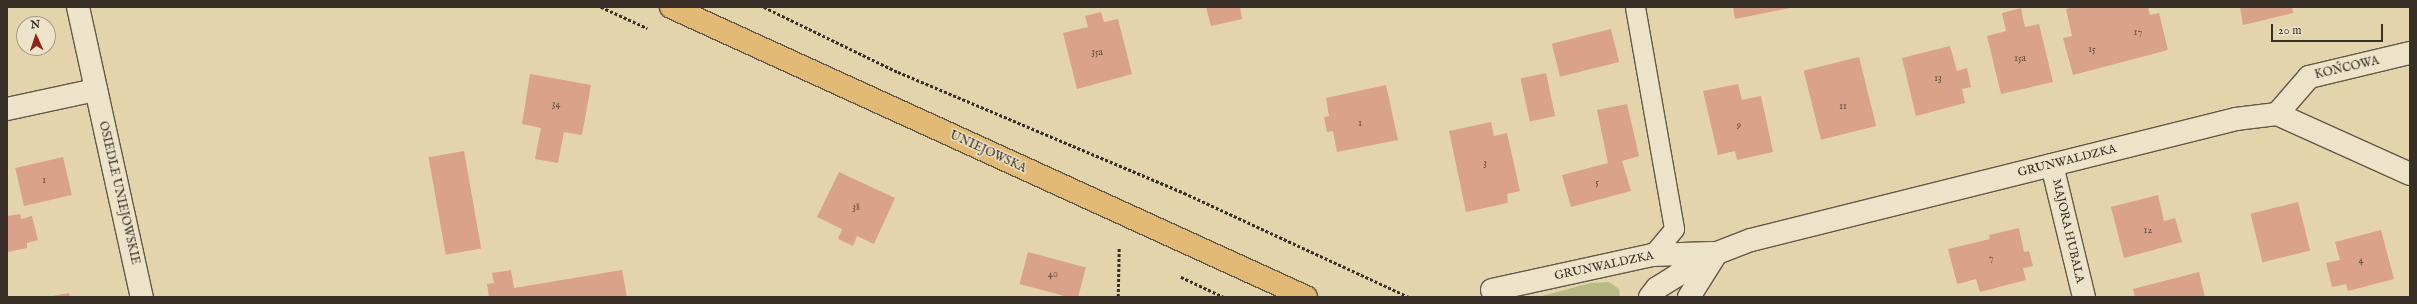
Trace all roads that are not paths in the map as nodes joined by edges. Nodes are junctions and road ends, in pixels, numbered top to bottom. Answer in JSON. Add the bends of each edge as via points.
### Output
{"nodes":[{"id":1,"x":78,"y":7,"type":"edge"},
{"id":2,"x":671,"y":7,"type":"edge"},
{"id":3,"x":1635,"y":7,"type":"edge"},
{"id":4,"x":2410,"y":53,"type":"edge"},
{"id":5,"x":96,"y":90,"type":"junction"},
{"id":6,"x":7,"y":110,"type":"edge"},
{"id":7,"x":2277,"y":114,"type":"junction"},
{"id":8,"x":2052,"y":165,"type":"junction"},
{"id":9,"x":2410,"y":174,"type":"edge"},
{"id":10,"x":1717,"y":253,"type":"junction"},
{"id":11,"x":1652,"y":255,"type":"junction"},
{"id":12,"x":1492,"y":290,"type":"dead end"},
{"id":13,"x":142,"y":297,"type":"edge"},
{"id":14,"x":1306,"y":297,"type":"edge"},
{"id":15,"x":1650,"y":297,"type":"edge"},
{"id":16,"x":1689,"y":297,"type":"edge"},
{"id":17,"x":2084,"y":297,"type":"edge"}],
"edges":[{"from":1,"to":5,"type":"street","name":"OSIEDLE UNIEJOWSKIE"},
{"from":2,"to":14,"type":"main road","name":"UNIEJOWSKA"},
{"from":3,"to":11,"type":"lane","via":[[1674,229]]},
{"from":4,"to":7,"type":"street","name":"KOŃCOWA","via":[[2309,77]]},
{"from":5,"to":6,"type":"street"},
{"from":5,"to":13,"type":"street","name":"OSIEDLE UNIEJOWSKIE"},
{"from":7,"to":8,"type":"street","name":"GRUNWALDZKA","via":[[2236,119]]},
{"from":7,"to":9,"type":"street"},
{"from":8,"to":10,"type":"street","name":"GRUNWALDZKA","via":[[1751,240]]},
{"from":8,"to":17,"type":"street","name":"MAJORA HUBALA"},
{"from":10,"to":11,"type":"street","name":"GRUNWALDZKA"},
{"from":10,"to":15,"type":"street","name":"GRUNWALDZKA","via":[[1657,288]]},
{"from":10,"to":16,"type":"street"},
{"from":11,"to":12,"type":"street","name":"GRUNWALDZKA"}]}
